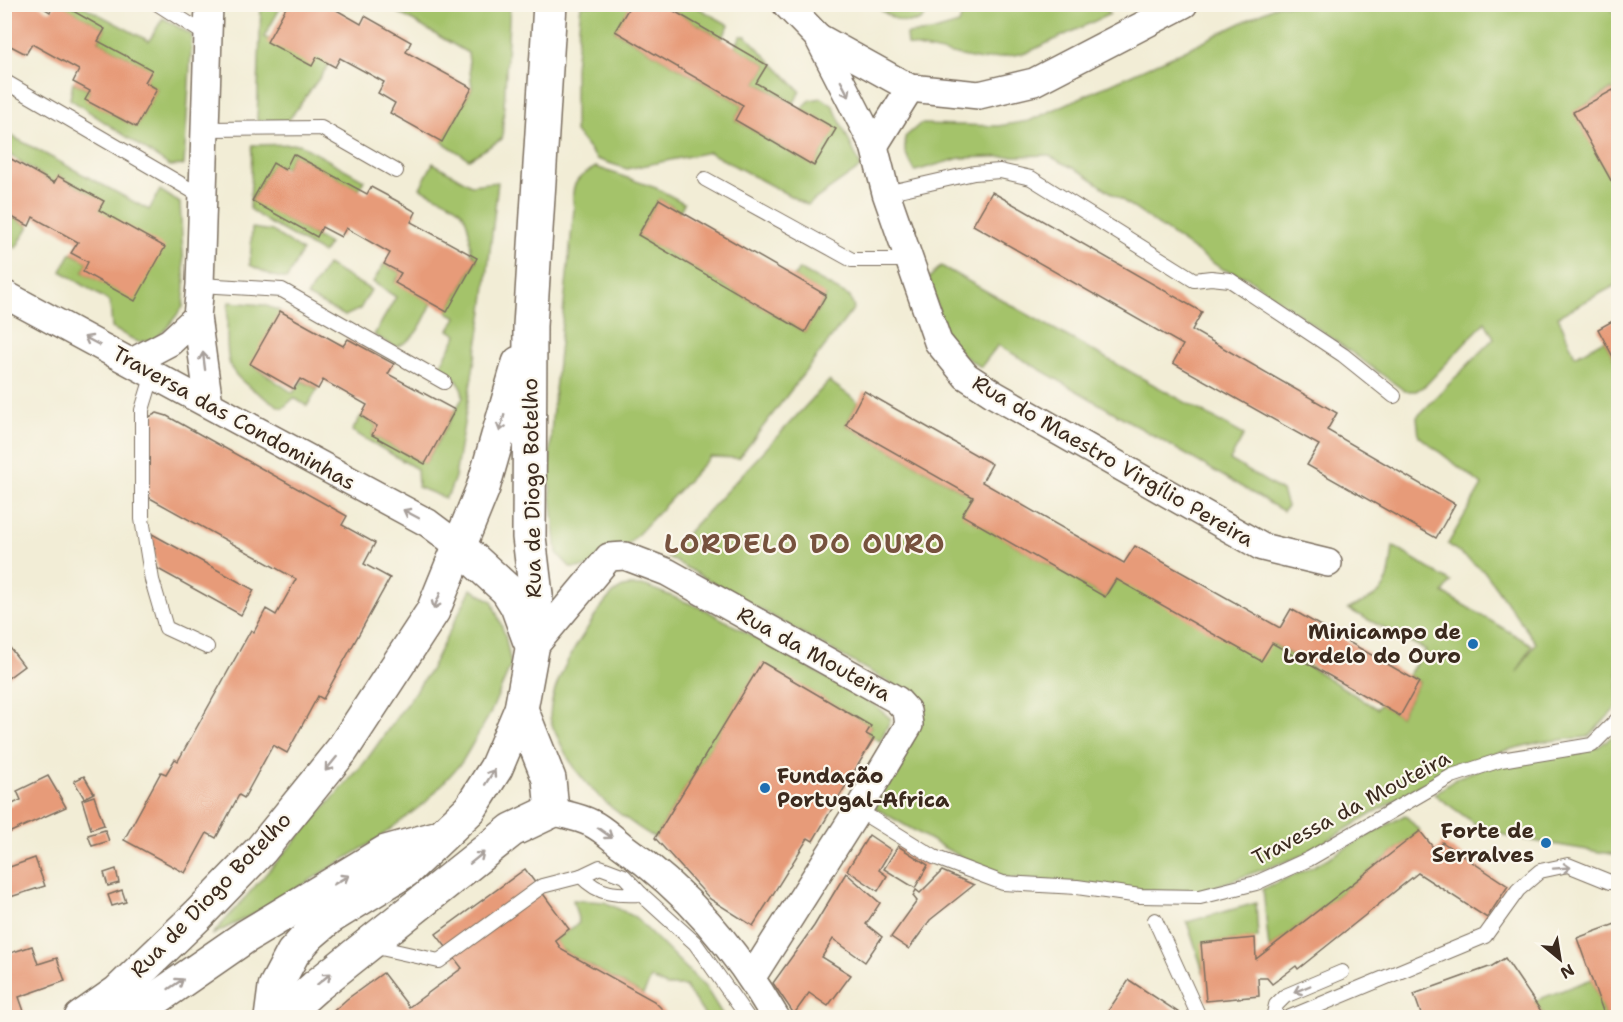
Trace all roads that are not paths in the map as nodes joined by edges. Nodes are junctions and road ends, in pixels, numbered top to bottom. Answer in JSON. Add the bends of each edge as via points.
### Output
{"nodes":[{"id":1,"x":158,"y":4,"type":"edge"},
{"id":2,"x":209,"y":4,"type":"edge"},
{"id":3,"x":550,"y":4,"type":"edge"},
{"id":4,"x":786,"y":4,"type":"edge"},
{"id":5,"x":1184,"y":4,"type":"edge"},
{"id":6,"x":208,"y":36,"type":"junction"},
{"id":7,"x":818,"y":37,"type":"junction"},
{"id":8,"x":4,"y":81,"type":"edge"},
{"id":9,"x":910,"y":88,"type":"junction"},
{"id":10,"x":206,"y":129,"type":"junction"},
{"id":11,"x":874,"y":146,"type":"junction"},
{"id":12,"x":396,"y":171,"type":"dead end"},
{"id":13,"x":705,"y":179,"type":"dead end"},
{"id":14,"x":886,"y":193,"type":"junction"},
{"id":15,"x":203,"y":197,"type":"junction"},
{"id":16,"x":910,"y":260,"type":"junction"},
{"id":17,"x":200,"y":285,"type":"junction"},
{"id":18,"x":4,"y":294,"type":"edge"},
{"id":19,"x":197,"y":317,"type":"junction"},
{"id":20,"x":530,"y":326,"type":"junction"},
{"id":21,"x":142,"y":368,"type":"junction"},
{"id":22,"x":444,"y":382,"type":"dead end"},
{"id":23,"x":1394,"y":396,"type":"dead end"},
{"id":24,"x":209,"y":404,"type":"junction"},
{"id":25,"x":460,"y":547,"type":"junction"},
{"id":26,"x":1328,"y":563,"type":"dead end"},
{"id":27,"x":207,"y":646,"type":"dead end"},
{"id":28,"x":532,"y":649,"type":"junction"},
{"id":29,"x":521,"y":709,"type":"junction"},
{"id":30,"x":1618,"y":719,"type":"edge"},
{"id":31,"x":470,"y":809,"type":"junction"},
{"id":32,"x":858,"y":810,"type":"junction"},
{"id":33,"x":552,"y":811,"type":"junction"},
{"id":34,"x":512,"y":830,"type":"junction"},
{"id":35,"x":439,"y":837,"type":"junction"},
{"id":36,"x":581,"y":876,"type":"junction"},
{"id":37,"x":1610,"y":882,"type":"dead end"},
{"id":38,"x":641,"y":894,"type":"junction"},
{"id":39,"x":1155,"y":920,"type":"dead end"},
{"id":40,"x":368,"y":945,"type":"junction"},
{"id":41,"x":1342,"y":972,"type":"dead end"},
{"id":42,"x":752,"y":978,"type":"junction"},
{"id":43,"x":81,"y":1017,"type":"edge"},
{"id":44,"x":128,"y":1017,"type":"edge"},
{"id":45,"x":271,"y":1017,"type":"edge"},
{"id":46,"x":280,"y":1017,"type":"edge"},
{"id":47,"x":748,"y":1017,"type":"edge"},
{"id":48,"x":776,"y":1017,"type":"edge"},
{"id":49,"x":1194,"y":1017,"type":"edge"},
{"id":50,"x":1273,"y":1017,"type":"edge"},
{"id":51,"x":1288,"y":1017,"type":"edge"}],
"edges":[{"from":1,"to":6,"type":"lane"},
{"from":2,"to":6,"type":"street"},
{"from":3,"to":20,"type":"main road","name":"Rua de Diogo Botelho"},
{"from":4,"to":7,"type":"street"},
{"from":5,"to":9,"type":"street","via":[[1035,82],[979,96]]},
{"from":6,"to":10,"type":"street"},
{"from":7,"to":9,"type":"street"},
{"from":7,"to":11,"type":"street","name":"Rua do Maestro Virgílio Pereira","one_way":true},
{"from":8,"to":15,"type":"lane"},
{"from":9,"to":11,"type":"street"},
{"from":10,"to":12,"type":"lane","via":[[321,128]]},
{"from":10,"to":15,"type":"street"},
{"from":11,"to":14,"type":"street","name":"Rua do Maestro Virgílio Pereira"},
{"from":13,"to":16,"type":"lane","via":[[852,260]]},
{"from":14,"to":16,"type":"street","name":"Rua do Maestro Virgílio Pereira"},
{"from":14,"to":23,"type":"lane","via":[[1000,171],[1031,178],[1194,280],[1230,280],[1343,355]]},
{"from":15,"to":17,"type":"street"},
{"from":16,"to":26,"type":"street","name":"Rua do Maestro Virgílio Pereira","via":[[938,342],[966,376],[1262,547]]},
{"from":17,"to":19,"type":"street"},
{"from":17,"to":22,"type":"lane","via":[[282,290]]},
{"from":21,"to":18,"type":"street","name":"Traversa das Condominhas","one_way":true},
{"from":19,"to":21,"type":"street"},
{"from":24,"to":19,"type":"street","one_way":true},
{"from":20,"to":25,"type":"main road","name":"Rua de Diogo Botelho","one_way":true,"via":[[483,488]]},
{"from":20,"to":28,"type":"main road","name":"Rua de Diogo Botelho","via":[[529,537],[536,596]]},
{"from":21,"to":24,"type":"street","name":"Traversa das Condominhas"},
{"from":21,"to":27,"type":"lane","via":[[142,519],[152,580],[166,628]]},
{"from":25,"to":24,"type":"street","name":"Traversa das Condominhas","one_way":true,"via":[[428,523]]},
{"from":25,"to":28,"type":"main road","name":"Rua de Diogo Botelho","via":[[507,590]]},
{"from":25,"to":43,"type":"main road","name":"Rua de Diogo Botelho","one_way":true,"via":[[433,612],[342,750],[261,850],[198,915],[118,992]]},
{"from":28,"to":29,"type":"main road","name":"Rua de Diogo Botelho"},
{"from":28,"to":32,"type":"street","name":"Rua da Mouteira","via":[[609,557],[625,556],[667,572],[897,700],[907,711],[909,725]]},
{"from":31,"to":29,"type":"main road","name":"Rua de Diogo Botelho","one_way":true,"via":[[496,768]]},
{"from":29,"to":33,"type":"main road","via":[[549,779]]},
{"from":30,"to":32,"type":"lane","name":"Travessa da Mouteira","via":[[1592,745],[1501,760],[1452,776],[1310,859],[1256,883],[1200,897],[1140,896],[1077,887],[1003,883],[934,857]]},
{"from":31,"to":34,"type":"main road"},
{"from":31,"to":35,"type":"main road","name":"Rua de Diogo Botelho"},
{"from":32,"to":42,"type":"street","name":"Rua da Mouteira"},
{"from":33,"to":34,"type":"main road"},
{"from":33,"to":42,"type":"street","one_way":true,"via":[[591,823],[636,855],[717,931]]},
{"from":40,"to":34,"type":"main road","one_way":true},
{"from":44,"to":35,"type":"main road","name":"Rua de Diogo Botelho","one_way":true,"via":[[245,937],[386,852]]},
{"from":35,"to":45,"type":"main road","via":[[405,871],[329,918],[293,953],[275,987]]},
{"from":36,"to":38,"type":"lane","via":[[590,885],[615,896]]},
{"from":36,"to":38,"type":"lane","via":[[600,867],[624,876]]},
{"from":36,"to":40,"type":"lane","via":[[543,885],[439,961]]},
{"from":51,"to":37,"type":"lane","one_way":true,"via":[[1485,936],[1518,890],[1540,871],[1568,865]]},
{"from":38,"to":47,"type":"lane","via":[[695,943]]},
{"from":39,"to":49,"type":"lane","via":[[1197,1012]]},
{"from":46,"to":40,"type":"main road","one_way":true},
{"from":41,"to":50,"type":"lane","one_way":true,"via":[[1285,996],[1276,1005]]},
{"from":42,"to":48,"type":"street"}]}
